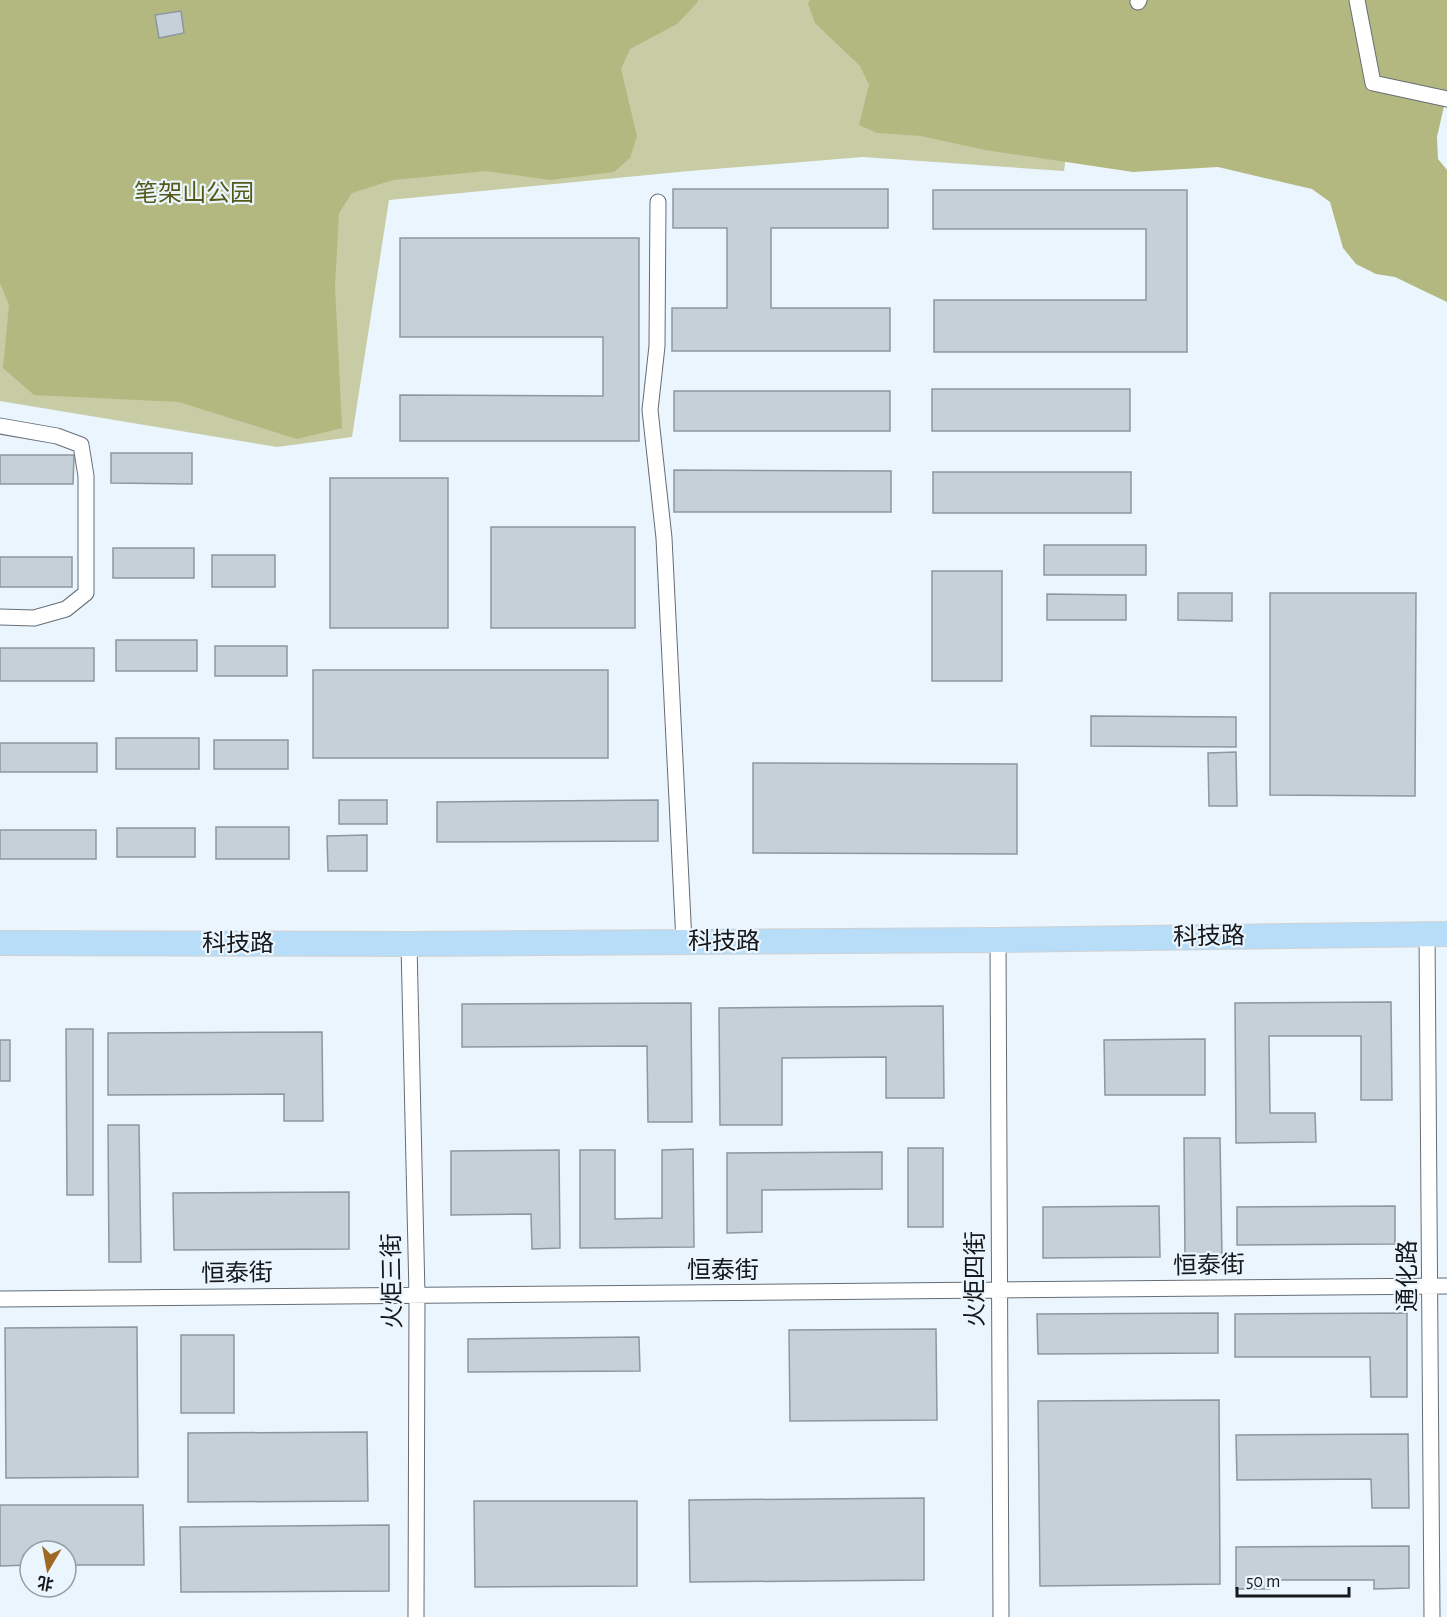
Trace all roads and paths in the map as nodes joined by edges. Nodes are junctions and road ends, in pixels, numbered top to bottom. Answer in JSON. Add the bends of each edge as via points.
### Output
{"nodes":[{"id":1,"x":1357,"y":0,"type":"edge"},
{"id":2,"x":1447,"y":99,"type":"edge"},
{"id":3,"x":658,"y":202,"type":"dead end"},
{"id":4,"x":0,"y":426,"type":"edge"},
{"id":5,"x":0,"y":617,"type":"edge"},
{"id":6,"x":1437,"y":934,"type":"edge"},
{"id":7,"x":998,"y":940,"type":"junction"},
{"id":8,"x":684,"y":942,"type":"junction"},
{"id":9,"x":0,"y":943,"type":"edge"},
{"id":10,"x":409,"y":944,"type":"junction"},
{"id":11,"x":1430,"y":1286,"type":"junction"},
{"id":12,"x":1447,"y":1286,"type":"edge"},
{"id":13,"x":998,"y":1291,"type":"junction"},
{"id":14,"x":417,"y":1295,"type":"junction"},
{"id":15,"x":0,"y":1299,"type":"edge"},
{"id":16,"x":416,"y":1617,"type":"edge"},
{"id":17,"x":1001,"y":1617,"type":"edge"},
{"id":18,"x":1432,"y":1617,"type":"edge"}],
"edges":[{"from":1,"to":2,"type":"street","via":[[1373,83]]},
{"from":3,"to":8,"type":"street","via":[[657,346],[650,410],[664,538]]},
{"from":4,"to":5,"type":"street","via":[[57,436],[81,445],[86,476],[86,593],[66,609],[34,618]]},
{"from":6,"to":7,"type":"main road","name":"科技路"},
{"from":6,"to":11,"type":"street","name":"通化路"},
{"from":7,"to":8,"type":"main road","name":"科技路"},
{"from":7,"to":13,"type":"street","name":"火炬四街"},
{"from":8,"to":10,"type":"main road","name":"科技路"},
{"from":9,"to":10,"type":"main road","name":"科技路"},
{"from":10,"to":14,"type":"street","name":"火炬三街"},
{"from":11,"to":12,"type":"street","name":"恒泰街"},
{"from":11,"to":13,"type":"street","name":"恒泰街"},
{"from":11,"to":18,"type":"street","name":"通化路"},
{"from":13,"to":14,"type":"street","name":"恒泰街"},
{"from":13,"to":17,"type":"street","name":"火炬四街"},
{"from":14,"to":15,"type":"street","name":"恒泰街"},
{"from":14,"to":16,"type":"street","name":"火炬三街"}]}
